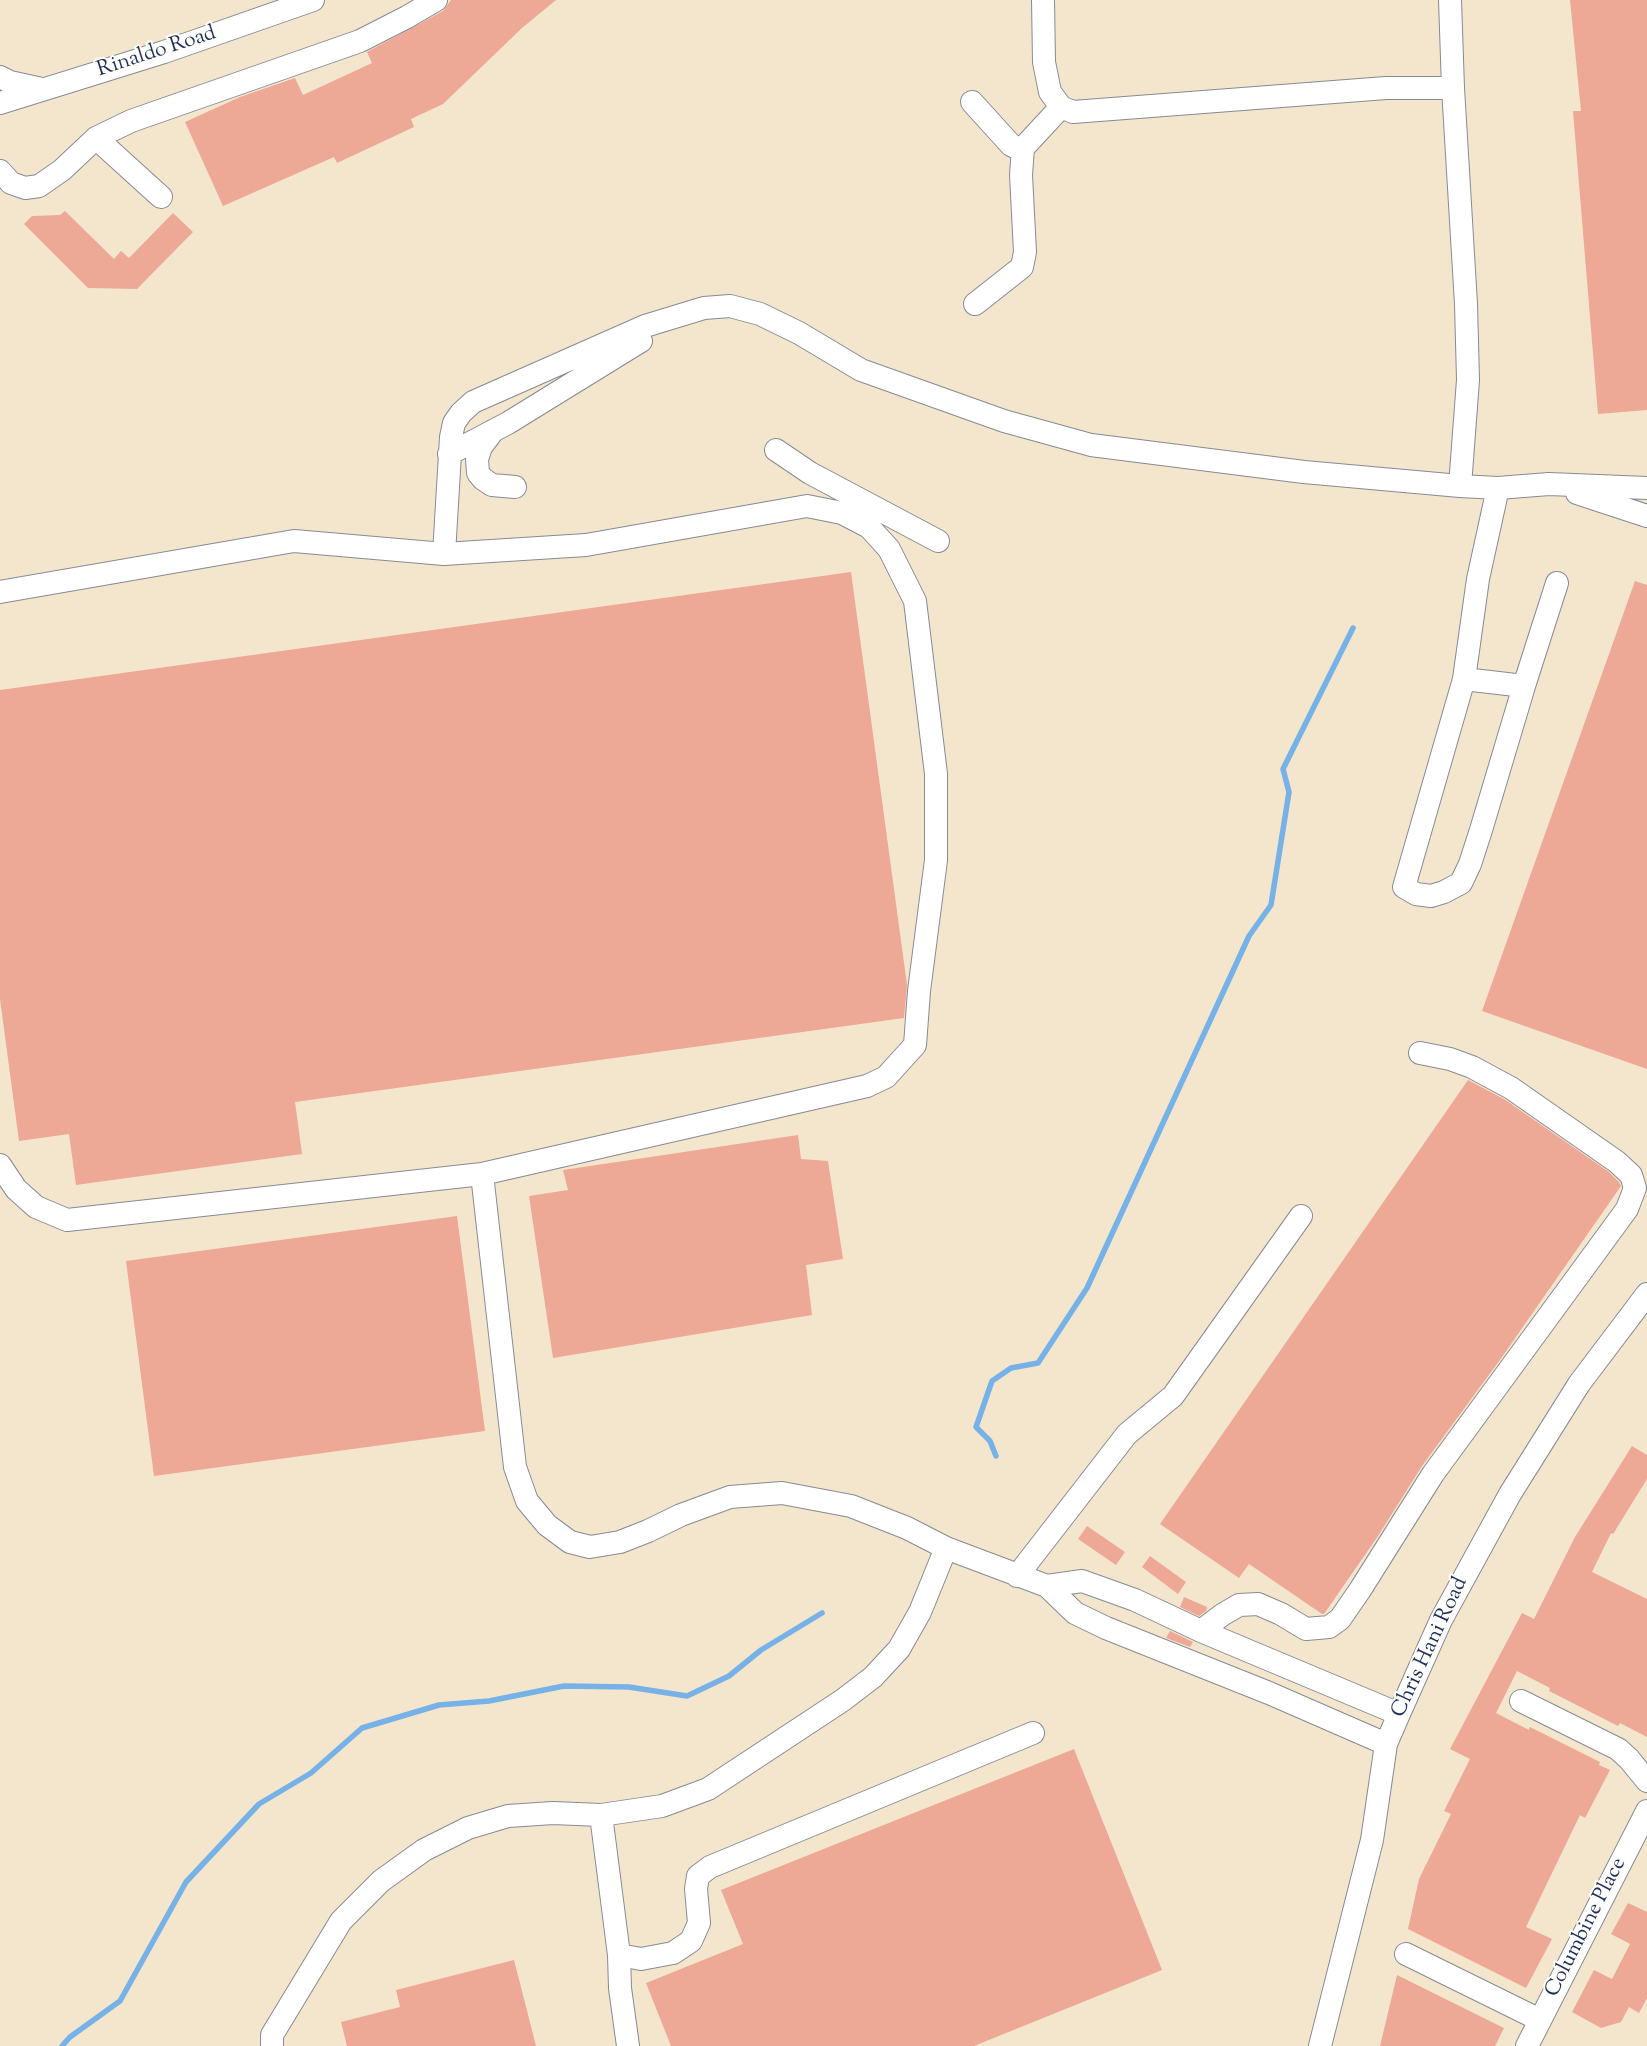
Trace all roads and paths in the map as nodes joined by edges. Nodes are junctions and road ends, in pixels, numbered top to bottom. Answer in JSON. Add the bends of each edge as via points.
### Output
{"nodes":[{"id":1,"x":313,"y":0,"type":"edge"},
{"id":2,"x":436,"y":0,"type":"edge"},
{"id":3,"x":1043,"y":0,"type":"edge"},
{"id":4,"x":1450,"y":0,"type":"edge"},
{"id":5,"x":0,"y":77,"type":"edge"},
{"id":6,"x":1454,"y":88,"type":"junction"},
{"id":7,"x":42,"y":89,"type":"junction"},
{"id":8,"x":972,"y":102,"type":"dead end"},
{"id":9,"x":0,"y":103,"type":"edge"},
{"id":10,"x":1061,"y":107,"type":"junction"},
{"id":11,"x":96,"y":138,"type":"junction"},
{"id":12,"x":1023,"y":148,"type":"junction"},
{"id":13,"x":0,"y":171,"type":"edge"},
{"id":14,"x":161,"y":197,"type":"dead end"},
{"id":15,"x":975,"y":304,"type":"dead end"},
{"id":16,"x":688,"y":312,"type":"junction"},
{"id":17,"x":494,"y":430,"type":"junction"},
{"id":18,"x":776,"y":450,"type":"dead end"},
{"id":19,"x":449,"y":454,"type":"junction"},
{"id":20,"x":1550,"y":484,"type":"junction"},
{"id":21,"x":1460,"y":486,"type":"junction"},
{"id":22,"x":515,"y":487,"type":"dead end"},
{"id":23,"x":1498,"y":488,"type":"junction"},
{"id":24,"x":1647,"y":488,"type":"edge"},
{"id":25,"x":1647,"y":516,"type":"edge"},
{"id":26,"x":938,"y":541,"type":"dead end"},
{"id":27,"x":444,"y":554,"type":"junction"},
{"id":28,"x":1557,"y":583,"type":"dead end"},
{"id":29,"x":0,"y":592,"type":"edge"},
{"id":30,"x":1464,"y":679,"type":"junction"},
{"id":31,"x":1524,"y":686,"type":"junction"},
{"id":32,"x":1420,"y":1053,"type":"dead end"},
{"id":33,"x":0,"y":1165,"type":"edge"},
{"id":34,"x":482,"y":1174,"type":"junction"},
{"id":35,"x":1301,"y":1216,"type":"dead end"},
{"id":36,"x":1647,"y":1294,"type":"edge"},
{"id":37,"x":946,"y":1548,"type":"junction"},
{"id":38,"x":1017,"y":1576,"type":"junction"},
{"id":39,"x":1048,"y":1586,"type":"junction"},
{"id":40,"x":1201,"y":1631,"type":"junction"},
{"id":41,"x":1522,"y":1701,"type":"dead end"},
{"id":42,"x":1399,"y":1714,"type":"junction"},
{"id":43,"x":1033,"y":1734,"type":"dead end"},
{"id":44,"x":1386,"y":1744,"type":"junction"},
{"id":45,"x":1647,"y":1781,"type":"edge"},
{"id":46,"x":1647,"y":1811,"type":"edge"},
{"id":47,"x":601,"y":1815,"type":"junction"},
{"id":48,"x":1642,"y":1834,"type":"edge"},
{"id":49,"x":1406,"y":1954,"type":"dead end"},
{"id":50,"x":619,"y":1955,"type":"junction"},
{"id":51,"x":1540,"y":2020,"type":"junction"},
{"id":52,"x":267,"y":2042,"type":"edge"},
{"id":53,"x":628,"y":2046,"type":"edge"},
{"id":54,"x":1320,"y":2046,"type":"edge"},
{"id":55,"x":1527,"y":2046,"type":"edge"}],
"edges":[{"from":1,"to":7,"type":"street","name":"Rinaldo Road","via":[[173,49]]},
{"from":2,"to":11,"type":"street","via":[[360,41],[167,107]]},
{"from":3,"to":10,"type":"street","via":[[1044,62],[1050,92]]},
{"from":4,"to":6,"type":"street"},
{"from":5,"to":7,"type":"street"},
{"from":6,"to":10,"type":"street","via":[[1386,88],[1073,112]]},
{"from":6,"to":21,"type":"street","via":[[1468,380]]},
{"from":7,"to":9,"type":"street","name":"Rinaldo Road"},
{"from":8,"to":12,"type":"street","via":[[1015,148]]},
{"from":10,"to":12,"type":"street"},
{"from":11,"to":13,"type":"street","via":[[62,170],[39,186],[25,188],[11,183]]},
{"from":11,"to":14,"type":"street"},
{"from":12,"to":15,"type":"street","via":[[1021,175],[1025,252],[1022,267]]},
{"from":16,"to":17,"type":"street"},
{"from":16,"to":19,"type":"street","via":[[645,326],[473,402],[454,422]]},
{"from":16,"to":21,"type":"street","via":[[730,306],[760,314],[800,333],[861,370],[1004,421],[1092,445]]},
{"from":17,"to":19,"type":"street"},
{"from":17,"to":22,"type":"street","via":[[481,447],[477,459],[478,473],[492,485]]},
{"from":18,"to":26,"type":"street","via":[[810,473]]},
{"from":19,"to":27,"type":"street"},
{"from":20,"to":23,"type":"street"},
{"from":20,"to":24,"type":"street"},
{"from":20,"to":25,"type":"street"},
{"from":21,"to":23,"type":"street"},
{"from":23,"to":30,"type":"street","via":[[1478,579]]},
{"from":27,"to":29,"type":"street","via":[[294,541]]},
{"from":27,"to":34,"type":"street","via":[[586,545],[807,506],[842,513],[869,528],[889,548],[915,601],[936,774],[936,860],[915,1045],[886,1077],[867,1086]]},
{"from":28,"to":31,"type":"street"},
{"from":30,"to":31,"type":"street"},
{"from":30,"to":31,"type":"street","via":[[1404,887],[1416,894],[1431,896],[1461,883],[1481,830]]},
{"from":32,"to":40,"type":"street","via":[[1472,1067],[1511,1088],[1617,1162],[1631,1174],[1635,1188],[1627,1209],[1433,1474],[1340,1619],[1329,1626],[1306,1629],[1258,1604],[1239,1605]]},
{"from":33,"to":34,"type":"street","via":[[16,1189],[36,1207],[67,1220]]},
{"from":34,"to":37,"type":"street","via":[[516,1467],[527,1501],[547,1525],[570,1542],[590,1547],[620,1542],[681,1514],[730,1497],[782,1493],[851,1506],[907,1528]]},
{"from":35,"to":38,"type":"street","via":[[1173,1396],[1127,1434]]},
{"from":36,"to":42,"type":"street","name":"Chris Hani Road","via":[[1579,1384],[1510,1494],[1441,1620]]},
{"from":37,"to":38,"type":"street"},
{"from":37,"to":47,"type":"street","via":[[920,1612],[899,1649],[873,1677],[708,1789],[662,1806]]},
{"from":38,"to":39,"type":"street"},
{"from":39,"to":40,"type":"street","via":[[1082,1581],[1135,1600]]},
{"from":39,"to":44,"type":"street","via":[[1075,1613],[1106,1628]]},
{"from":40,"to":42,"type":"street"},
{"from":41,"to":45,"type":"street","via":[[1618,1749]]},
{"from":42,"to":44,"type":"street","name":"Chris Hani Road"},
{"from":43,"to":50,"type":"street","via":[[710,1866],[698,1876],[699,1923],[691,1941],[673,1953],[641,1959]]},
{"from":44,"to":54,"type":"street","name":"Chris Hani Road","via":[[1372,1840]]},
{"from":46,"to":48,"type":"street","name":"Columbine Place"},
{"from":47,"to":50,"type":"street"},
{"from":47,"to":52,"type":"street","via":[[553,1813],[508,1816],[468,1828],[424,1850],[381,1881],[341,1921]]},
{"from":48,"to":51,"type":"street","name":"Columbine Place"},
{"from":49,"to":51,"type":"street"},
{"from":50,"to":53,"type":"street"},
{"from":51,"to":55,"type":"street","name":"Columbine Place"}]}
